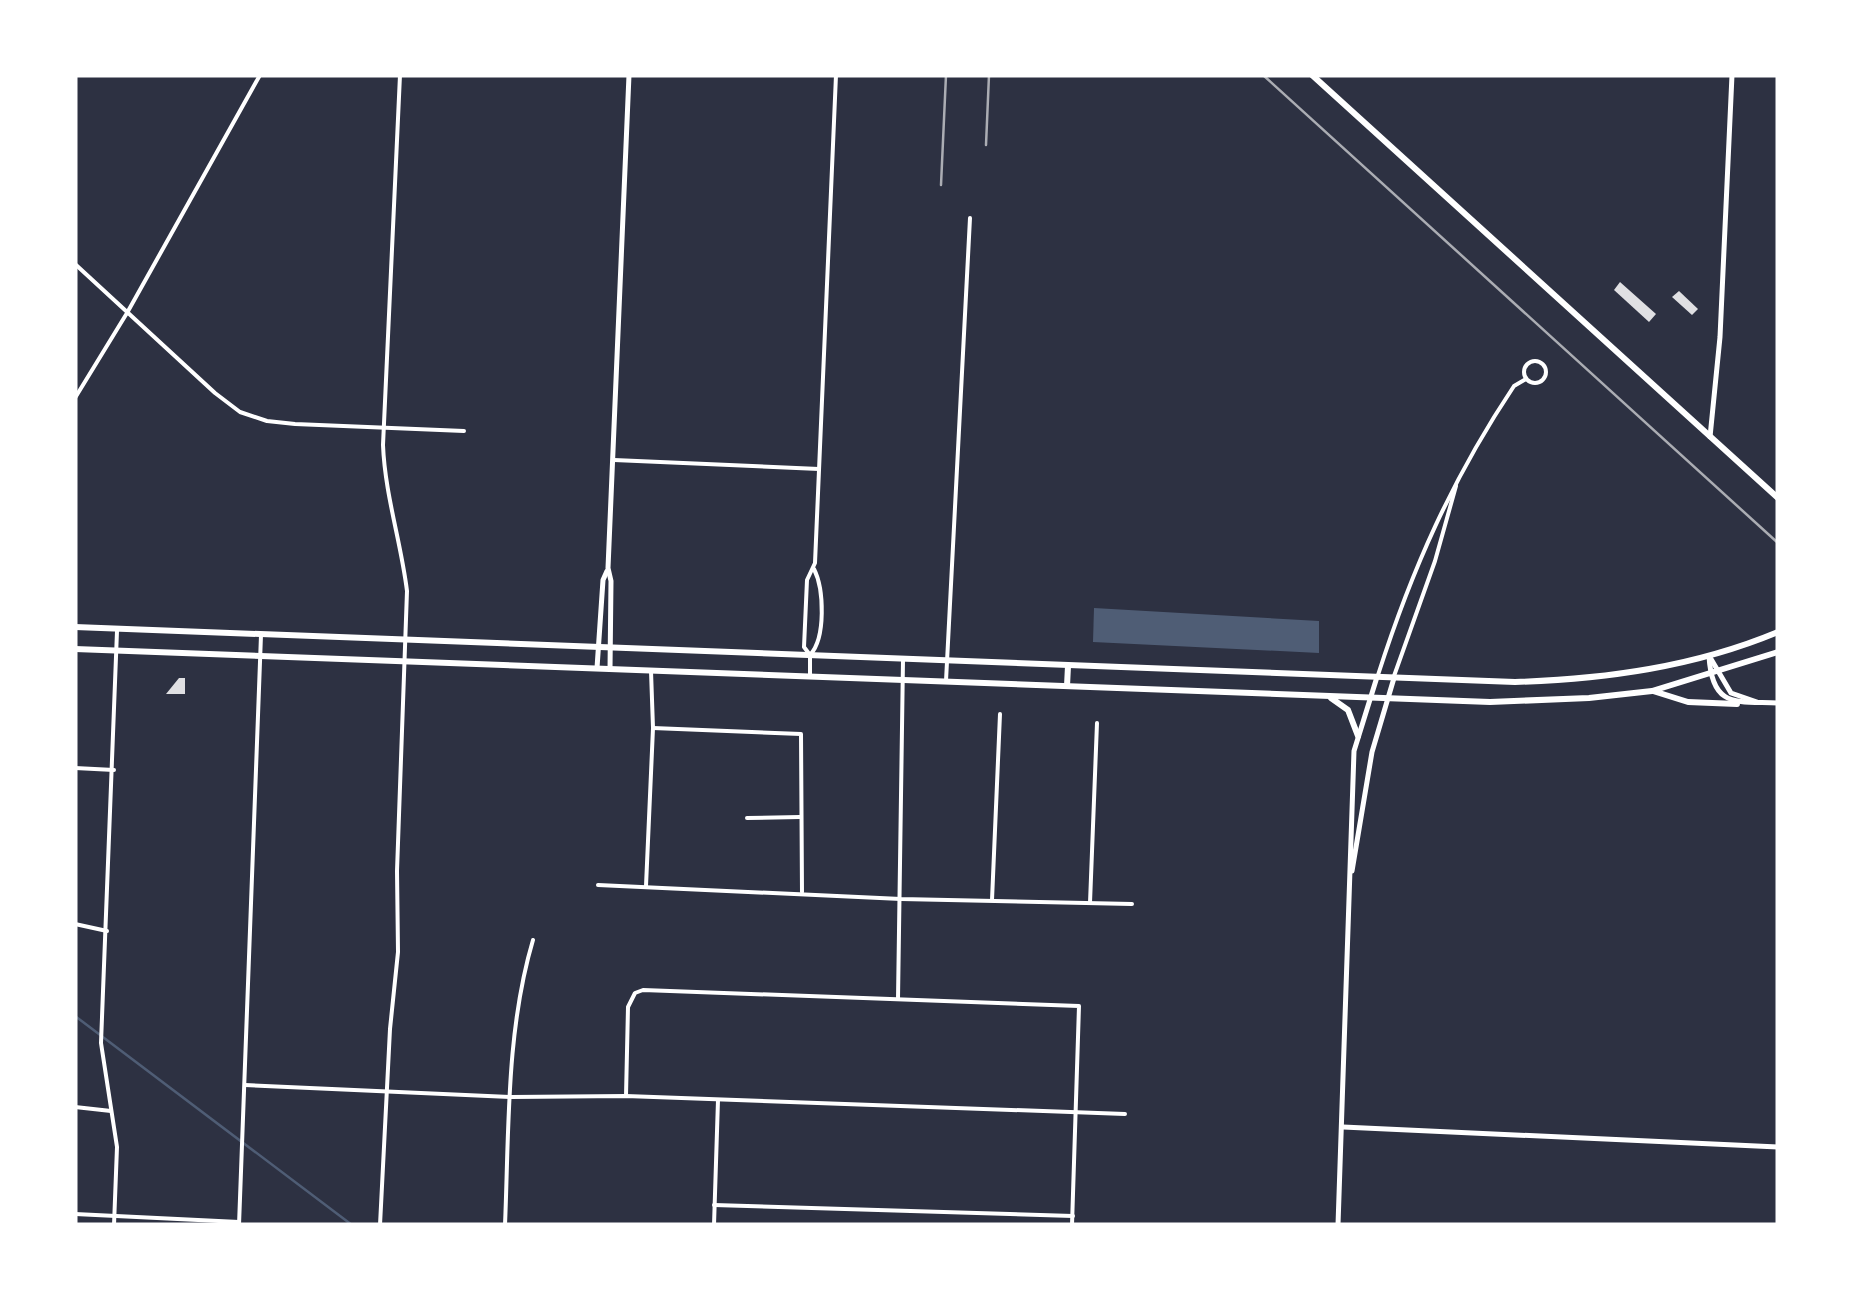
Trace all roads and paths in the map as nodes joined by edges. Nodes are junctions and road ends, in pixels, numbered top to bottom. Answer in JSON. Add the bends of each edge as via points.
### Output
{"nodes":[{"id":1,"x":260,"y":75,"type":"edge"},
{"id":2,"x":400,"y":75,"type":"edge"},
{"id":3,"x":629,"y":75,"type":"edge"},
{"id":4,"x":836,"y":75,"type":"edge"},
{"id":5,"x":1312,"y":75,"type":"edge"},
{"id":6,"x":1732,"y":75,"type":"edge"},
{"id":7,"x":970,"y":218,"type":"dead end"},
{"id":8,"x":75,"y":264,"type":"edge"},
{"id":9,"x":127,"y":313,"type":"junction"},
{"id":10,"x":1526,"y":379,"type":"junction"},
{"id":11,"x":75,"y":398,"type":"edge"},
{"id":12,"x":384,"y":428,"type":"junction"},
{"id":13,"x":464,"y":431,"type":"dead end"},
{"id":14,"x":1710,"y":437,"type":"junction"},
{"id":15,"x":613,"y":460,"type":"junction"},
{"id":16,"x":819,"y":468,"type":"junction"},
{"id":17,"x":1457,"y":481,"type":"junction"},
{"id":18,"x":1778,"y":498,"type":"edge"},
{"id":19,"x":1416,"y":566,"type":"junction"},
{"id":20,"x":608,"y":568,"type":"junction"},
{"id":21,"x":814,"y":569,"type":"junction"},
{"id":22,"x":1431,"y":572,"type":"junction"},
{"id":23,"x":75,"y":627,"type":"edge"},
{"id":24,"x":118,"y":629,"type":"junction"},
{"id":25,"x":1778,"y":632,"type":"edge"},
{"id":26,"x":262,"y":633,"type":"junction"},
{"id":27,"x":405,"y":639,"type":"junction"},
{"id":28,"x":598,"y":647,"type":"junction"},
{"id":29,"x":611,"y":648,"type":"junction"},
{"id":30,"x":75,"y":649,"type":"edge"},
{"id":31,"x":117,"y":651,"type":"junction"},
{"id":32,"x":1778,"y":652,"type":"edge"},
{"id":33,"x":810,"y":655,"type":"junction"},
{"id":34,"x":261,"y":656,"type":"junction"},
{"id":35,"x":1709,"y":656,"type":"junction"},
{"id":36,"x":903,"y":660,"type":"junction"},
{"id":37,"x":404,"y":662,"type":"junction"},
{"id":38,"x":946,"y":662,"type":"junction"},
{"id":39,"x":1068,"y":666,"type":"junction"},
{"id":40,"x":597,"y":668,"type":"junction"},
{"id":41,"x":610,"y":669,"type":"junction"},
{"id":42,"x":652,"y":670,"type":"junction"},
{"id":43,"x":1721,"y":672,"type":"junction"},
{"id":44,"x":810,"y":675,"type":"junction"},
{"id":45,"x":1710,"y":675,"type":"junction"},
{"id":46,"x":1377,"y":678,"type":"junction"},
{"id":47,"x":1394,"y":678,"type":"junction"},
{"id":48,"x":902,"y":679,"type":"junction"},
{"id":49,"x":1585,"y":680,"type":"junction"},
{"id":50,"x":946,"y":681,"type":"junction"},
{"id":51,"x":1067,"y":686,"type":"junction"},
{"id":52,"x":1652,"y":691,"type":"junction"},
{"id":53,"x":1326,"y":695,"type":"junction"},
{"id":54,"x":1370,"y":697,"type":"junction"},
{"id":55,"x":1387,"y":698,"type":"junction"},
{"id":56,"x":1588,"y":698,"type":"junction"},
{"id":57,"x":1757,"y":702,"type":"junction"},
{"id":58,"x":1778,"y":703,"type":"edge"},
{"id":59,"x":1737,"y":704,"type":"junction"},
{"id":60,"x":1000,"y":714,"type":"dead end"},
{"id":61,"x":1097,"y":723,"type":"dead end"},
{"id":62,"x":654,"y":728,"type":"junction"},
{"id":63,"x":1358,"y":736,"type":"junction"},
{"id":64,"x":75,"y":768,"type":"edge"},
{"id":65,"x":114,"y":770,"type":"junction"},
{"id":66,"x":1351,"y":785,"type":"junction"},
{"id":67,"x":1368,"y":788,"type":"junction"},
{"id":68,"x":800,"y":817,"type":"junction"},
{"id":69,"x":747,"y":818,"type":"dead end"},
{"id":70,"x":1349,"y":884,"type":"junction"},
{"id":71,"x":598,"y":886,"type":"dead end"},
{"id":72,"x":646,"y":886,"type":"junction"},
{"id":73,"x":802,"y":894,"type":"junction"},
{"id":74,"x":901,"y":899,"type":"junction"},
{"id":75,"x":992,"y":900,"type":"junction"},
{"id":76,"x":1090,"y":903,"type":"junction"},
{"id":77,"x":1132,"y":904,"type":"dead end"},
{"id":78,"x":75,"y":924,"type":"edge"},
{"id":79,"x":107,"y":931,"type":"junction"},
{"id":80,"x":532,"y":940,"type":"dead end"},
{"id":81,"x":898,"y":1000,"type":"junction"},
{"id":82,"x":245,"y":1085,"type":"junction"},
{"id":83,"x":386,"y":1090,"type":"junction"},
{"id":84,"x":626,"y":1096,"type":"junction"},
{"id":85,"x":511,"y":1097,"type":"junction"},
{"id":86,"x":718,"y":1099,"type":"junction"},
{"id":87,"x":75,"y":1107,"type":"edge"},
{"id":88,"x":111,"y":1111,"type":"junction"},
{"id":89,"x":1076,"y":1111,"type":"junction"},
{"id":90,"x":1125,"y":1114,"type":"dead end"},
{"id":91,"x":1343,"y":1127,"type":"junction"},
{"id":92,"x":1778,"y":1147,"type":"edge"},
{"id":93,"x":714,"y":1205,"type":"junction"},
{"id":94,"x":75,"y":1214,"type":"edge"},
{"id":95,"x":114,"y":1215,"type":"junction"},
{"id":96,"x":1073,"y":1216,"type":"junction"},
{"id":97,"x":239,"y":1224,"type":"edge"},
{"id":98,"x":114,"y":1225,"type":"edge"},
{"id":99,"x":380,"y":1225,"type":"edge"},
{"id":100,"x":505,"y":1225,"type":"edge"},
{"id":101,"x":714,"y":1225,"type":"edge"},
{"id":102,"x":1072,"y":1225,"type":"edge"},
{"id":103,"x":1338,"y":1225,"type":"edge"}],
"edges":[{"from":1,"to":9,"type":"street"},
{"from":2,"to":12,"type":"street"},
{"from":3,"to":15,"type":"street"},
{"from":4,"to":16,"type":"street"},
{"from":5,"to":14,"type":"main road"},
{"from":6,"to":14,"type":"street"},
{"from":7,"to":38,"type":"street"},
{"from":8,"to":9,"type":"street"},
{"from":9,"to":11,"type":"street"},
{"from":9,"to":12,"type":"street","via":[[240,412],[266,421]]},
{"from":10,"to":10,"type":"street","via":[[1542,381],[1544,364],[1526,364]]},
{"from":10,"to":17,"type":"street","via":[[1514,386]]},
{"from":12,"to":13,"type":"street"},
{"from":12,"to":27,"type":"street","via":[[384,470],[407,591]]},
{"from":14,"to":18,"type":"main road"},
{"from":15,"to":16,"type":"street"},
{"from":15,"to":20,"type":"street"},
{"from":16,"to":21,"type":"street"},
{"from":17,"to":19,"type":"street"},
{"from":17,"to":22,"type":"street"},
{"from":19,"to":22,"type":"street"},
{"from":19,"to":46,"type":"street"},
{"from":20,"to":28,"type":"street"},
{"from":20,"to":29,"type":"street"},
{"from":21,"to":33,"type":"street","via":[[820,620]]},
{"from":21,"to":33,"type":"street","via":[[806,600],[804,647]]},
{"from":22,"to":47,"type":"street"},
{"from":23,"to":24,"type":"main road"},
{"from":24,"to":26,"type":"main road"},
{"from":24,"to":31,"type":"street"},
{"from":25,"to":35,"type":"main road"},
{"from":26,"to":27,"type":"main road"},
{"from":26,"to":34,"type":"street"},
{"from":27,"to":28,"type":"main road"},
{"from":27,"to":37,"type":"street"},
{"from":28,"to":29,"type":"main road"},
{"from":28,"to":40,"type":"street"},
{"from":29,"to":33,"type":"main road"},
{"from":29,"to":41,"type":"street"},
{"from":30,"to":31,"type":"main road"},
{"from":31,"to":34,"type":"main road"},
{"from":31,"to":65,"type":"street"},
{"from":32,"to":43,"type":"main road"},
{"from":33,"to":36,"type":"main road"},
{"from":33,"to":44,"type":"street"},
{"from":34,"to":37,"type":"main road"},
{"from":34,"to":82,"type":"street"},
{"from":35,"to":43,"type":"street"},
{"from":35,"to":45,"type":"street"},
{"from":35,"to":49,"type":"main road"},
{"from":36,"to":38,"type":"main road"},
{"from":36,"to":48,"type":"street"},
{"from":37,"to":40,"type":"main road"},
{"from":37,"to":83,"type":"street","via":[[398,952]]},
{"from":38,"to":39,"type":"main road"},
{"from":38,"to":50,"type":"street"},
{"from":39,"to":46,"type":"main road"},
{"from":39,"to":51,"type":"main road"},
{"from":40,"to":41,"type":"main road"},
{"from":41,"to":42,"type":"main road"},
{"from":42,"to":44,"type":"main road"},
{"from":42,"to":62,"type":"street"},
{"from":43,"to":45,"type":"main road"},
{"from":43,"to":57,"type":"street","via":[[1731,693]]},
{"from":44,"to":48,"type":"main road"},
{"from":45,"to":52,"type":"main road"},
{"from":45,"to":59,"type":"street","via":[[1718,691]]},
{"from":46,"to":47,"type":"main road"},
{"from":46,"to":54,"type":"street"},
{"from":47,"to":49,"type":"main road"},
{"from":47,"to":55,"type":"street"},
{"from":48,"to":50,"type":"main road"},
{"from":48,"to":74,"type":"street"},
{"from":49,"to":56,"type":"main road"},
{"from":50,"to":51,"type":"main road"},
{"from":51,"to":53,"type":"main road"},
{"from":52,"to":56,"type":"main road"},
{"from":52,"to":59,"type":"main road","via":[[1688,702]]},
{"from":53,"to":54,"type":"main road"},
{"from":53,"to":63,"type":"main road","via":[[1348,710]]},
{"from":54,"to":55,"type":"main road"},
{"from":54,"to":63,"type":"street"},
{"from":55,"to":56,"type":"main road"},
{"from":55,"to":67,"type":"street"},
{"from":57,"to":58,"type":"street"},
{"from":57,"to":59,"type":"street"},
{"from":60,"to":75,"type":"street"},
{"from":61,"to":76,"type":"street"},
{"from":62,"to":68,"type":"street","via":[[801,734]]},
{"from":62,"to":72,"type":"street"},
{"from":63,"to":66,"type":"street"},
{"from":64,"to":65,"type":"street"},
{"from":65,"to":79,"type":"street"},
{"from":66,"to":67,"type":"street"},
{"from":66,"to":70,"type":"street"},
{"from":67,"to":70,"type":"street"},
{"from":68,"to":69,"type":"street"},
{"from":68,"to":73,"type":"street"},
{"from":70,"to":91,"type":"street"},
{"from":71,"to":72,"type":"street"},
{"from":72,"to":73,"type":"street"},
{"from":73,"to":74,"type":"street"},
{"from":74,"to":75,"type":"street"},
{"from":74,"to":81,"type":"street"},
{"from":75,"to":76,"type":"street"},
{"from":76,"to":77,"type":"street"},
{"from":78,"to":79,"type":"street"},
{"from":79,"to":88,"type":"street","via":[[101,1043]]},
{"from":80,"to":85,"type":"street","via":[[522,975]]},
{"from":81,"to":84,"type":"street","via":[[643,990],[628,1007]]},
{"from":81,"to":89,"type":"street","via":[[1080,1006]]},
{"from":82,"to":83,"type":"street"},
{"from":82,"to":97,"type":"street"},
{"from":83,"to":85,"type":"street"},
{"from":83,"to":99,"type":"street"},
{"from":84,"to":85,"type":"street"},
{"from":84,"to":86,"type":"street"},
{"from":85,"to":100,"type":"street"},
{"from":86,"to":89,"type":"street"},
{"from":86,"to":93,"type":"street"},
{"from":87,"to":88,"type":"street"},
{"from":88,"to":95,"type":"street"},
{"from":89,"to":90,"type":"street"},
{"from":89,"to":96,"type":"street"},
{"from":91,"to":92,"type":"street"},
{"from":91,"to":103,"type":"street"},
{"from":93,"to":96,"type":"street"},
{"from":93,"to":101,"type":"street"},
{"from":94,"to":95,"type":"street"},
{"from":95,"to":97,"type":"street"},
{"from":95,"to":98,"type":"street"},
{"from":96,"to":102,"type":"street"}]}
